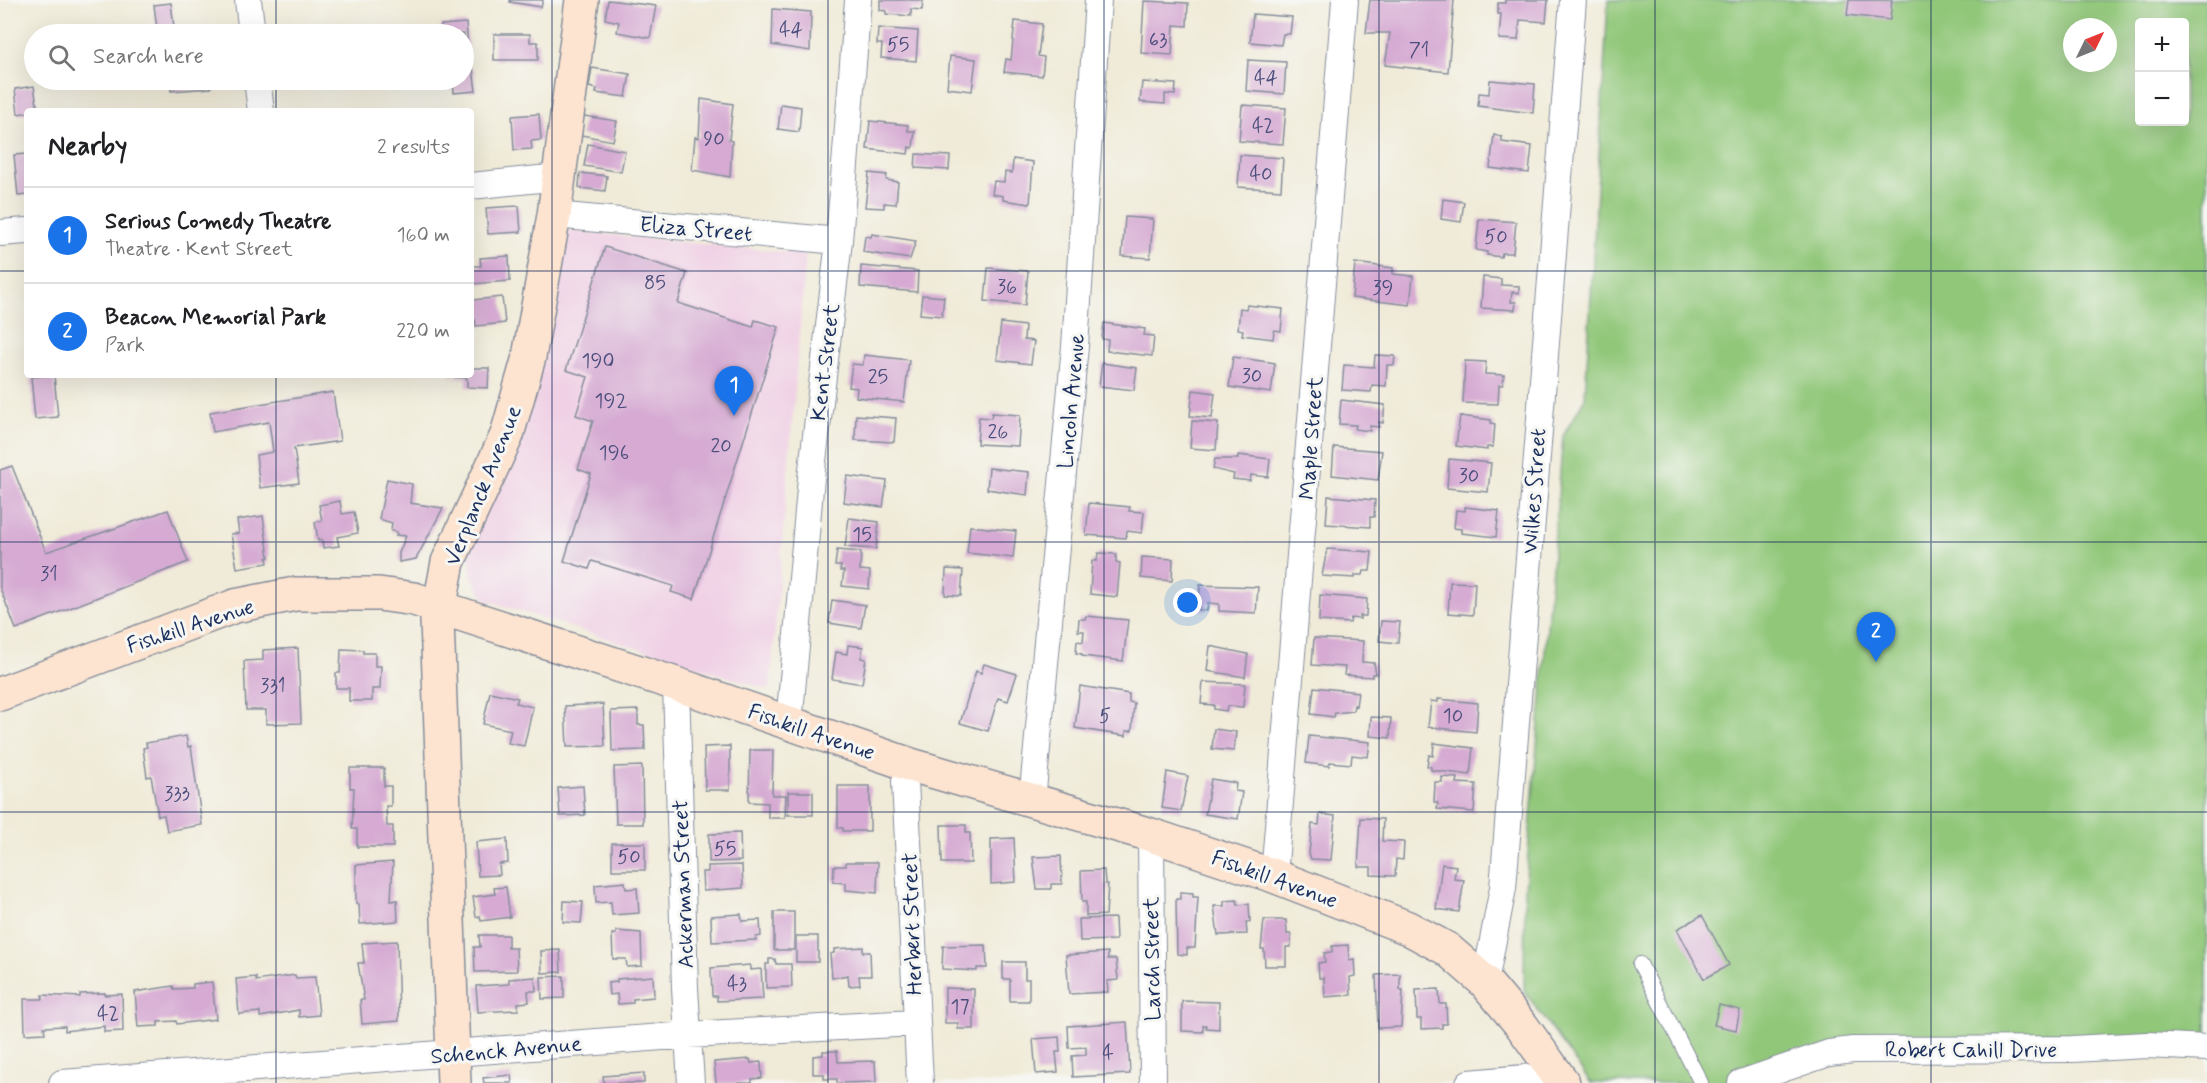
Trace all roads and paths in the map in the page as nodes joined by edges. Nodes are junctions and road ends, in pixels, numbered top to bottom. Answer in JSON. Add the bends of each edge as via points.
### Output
{"nodes":[{"id":1,"x":248,"y":0,"type":"edge"},
{"id":2,"x":582,"y":0,"type":"edge"},
{"id":3,"x":858,"y":0,"type":"edge"},
{"id":4,"x":1098,"y":0,"type":"edge"},
{"id":5,"x":1345,"y":0,"type":"edge"},
{"id":6,"x":1573,"y":0,"type":"edge"},
{"id":7,"x":251,"y":24,"type":"edge"},
{"id":8,"x":258,"y":90,"type":"edge"},
{"id":9,"x":261,"y":108,"type":"edge"},
{"id":10,"x":559,"y":177,"type":"junction"},
{"id":11,"x":474,"y":186,"type":"edge"},
{"id":12,"x":554,"y":215,"type":"junction"},
{"id":13,"x":24,"y":231,"type":"edge"},
{"id":14,"x":0,"y":233,"type":"edge"},
{"id":15,"x":838,"y":241,"type":"junction"},
{"id":16,"x":440,"y":607,"type":"junction"},
{"id":17,"x":676,"y":684,"type":"junction"},
{"id":18,"x":0,"y":694,"type":"edge"},
{"id":19,"x":789,"y":724,"type":"junction"},
{"id":20,"x":911,"y":765,"type":"junction"},
{"id":21,"x":1032,"y":801,"type":"junction"},
{"id":22,"x":1150,"y":835,"type":"junction"},
{"id":23,"x":1274,"y":876,"type":"junction"},
{"id":24,"x":1640,"y":964,"type":"dead end"},
{"id":25,"x":1485,"y":982,"type":"junction"},
{"id":26,"x":915,"y":1023,"type":"junction"},
{"id":27,"x":688,"y":1035,"type":"junction"},
{"id":28,"x":2207,"y":1048,"type":"edge"},
{"id":29,"x":453,"y":1067,"type":"edge"},
{"id":30,"x":1560,"y":1079,"type":"edge"},
{"id":31,"x":129,"y":1080,"type":"edge"},
{"id":32,"x":62,"y":1083,"type":"edge"},
{"id":33,"x":691,"y":1083,"type":"edge"},
{"id":34,"x":920,"y":1083,"type":"edge"},
{"id":35,"x":1153,"y":1083,"type":"edge"},
{"id":36,"x":1469,"y":1083,"type":"edge"},
{"id":37,"x":1701,"y":1083,"type":"edge"},
{"id":38,"x":1740,"y":1083,"type":"edge"}],
"edges":[{"from":1,"to":7,"type":"street"},
{"from":2,"to":10,"type":"main road","name":"Verplanck Avenue"},
{"from":3,"to":15,"type":"street","name":"Kent Street"},
{"from":4,"to":21,"type":"street","name":"Lincoln Avenue","via":[[1075,346]]},
{"from":5,"to":23,"type":"street","name":"Maple Street"},
{"from":6,"to":25,"type":"street","name":"Wilkes Street","via":[[1503,888]]},
{"from":8,"to":9,"type":"street"},
{"from":10,"to":11,"type":"street"},
{"from":10,"to":12,"type":"main road","name":"Verplanck Avenue"},
{"from":12,"to":15,"type":"street","name":"Eliza Street"},
{"from":12,"to":16,"type":"main road","name":"Verplanck Avenue","via":[[530,357],[507,435],[448,562]]},
{"from":13,"to":14,"type":"street"},
{"from":15,"to":19,"type":"street","name":"Kent Street"},
{"from":16,"to":17,"type":"main road","name":"Fishkill Avenue"},
{"from":16,"to":18,"type":"main road","name":"Fishkill Avenue","via":[[379,594],[295,594],[245,604]]},
{"from":16,"to":29,"type":"main road","name":"Verplanck Avenue","via":[[437,620]]},
{"from":17,"to":19,"type":"main road","name":"Fishkill Avenue"},
{"from":17,"to":27,"type":"street","name":"Ackerman Street"},
{"from":19,"to":20,"type":"main road","name":"Fishkill Avenue"},
{"from":20,"to":21,"type":"main road","name":"Fishkill Avenue"},
{"from":20,"to":26,"type":"street","name":"Herbert Street","via":[[905,781]]},
{"from":21,"to":22,"type":"main road","name":"Fishkill Avenue"},
{"from":22,"to":23,"type":"main road","name":"Fishkill Avenue"},
{"from":22,"to":35,"type":"street","name":"Larch Street"},
{"from":23,"to":25,"type":"main road","name":"Fishkill Avenue","via":[[1408,928],[1447,949]]},
{"from":24,"to":37,"type":"lane"},
{"from":25,"to":30,"type":"main road","name":"Fishkill Avenue"},
{"from":26,"to":27,"type":"street","name":"Schenck Avenue"},
{"from":26,"to":34,"type":"street","name":"Herbert Street"},
{"from":27,"to":29,"type":"street","name":"Schenck Avenue"},
{"from":27,"to":33,"type":"street","name":"Ackerman Street"},
{"from":28,"to":38,"type":"street","name":"Robert Cahill Drive","via":[[2147,1045],[1853,1050],[1829,1053]]},
{"from":29,"to":31,"type":"street","name":"Schenck Avenue","via":[[370,1061]]},
{"from":30,"to":36,"type":"street"},
{"from":31,"to":32,"type":"street","name":"Schenck Avenue"}]}
